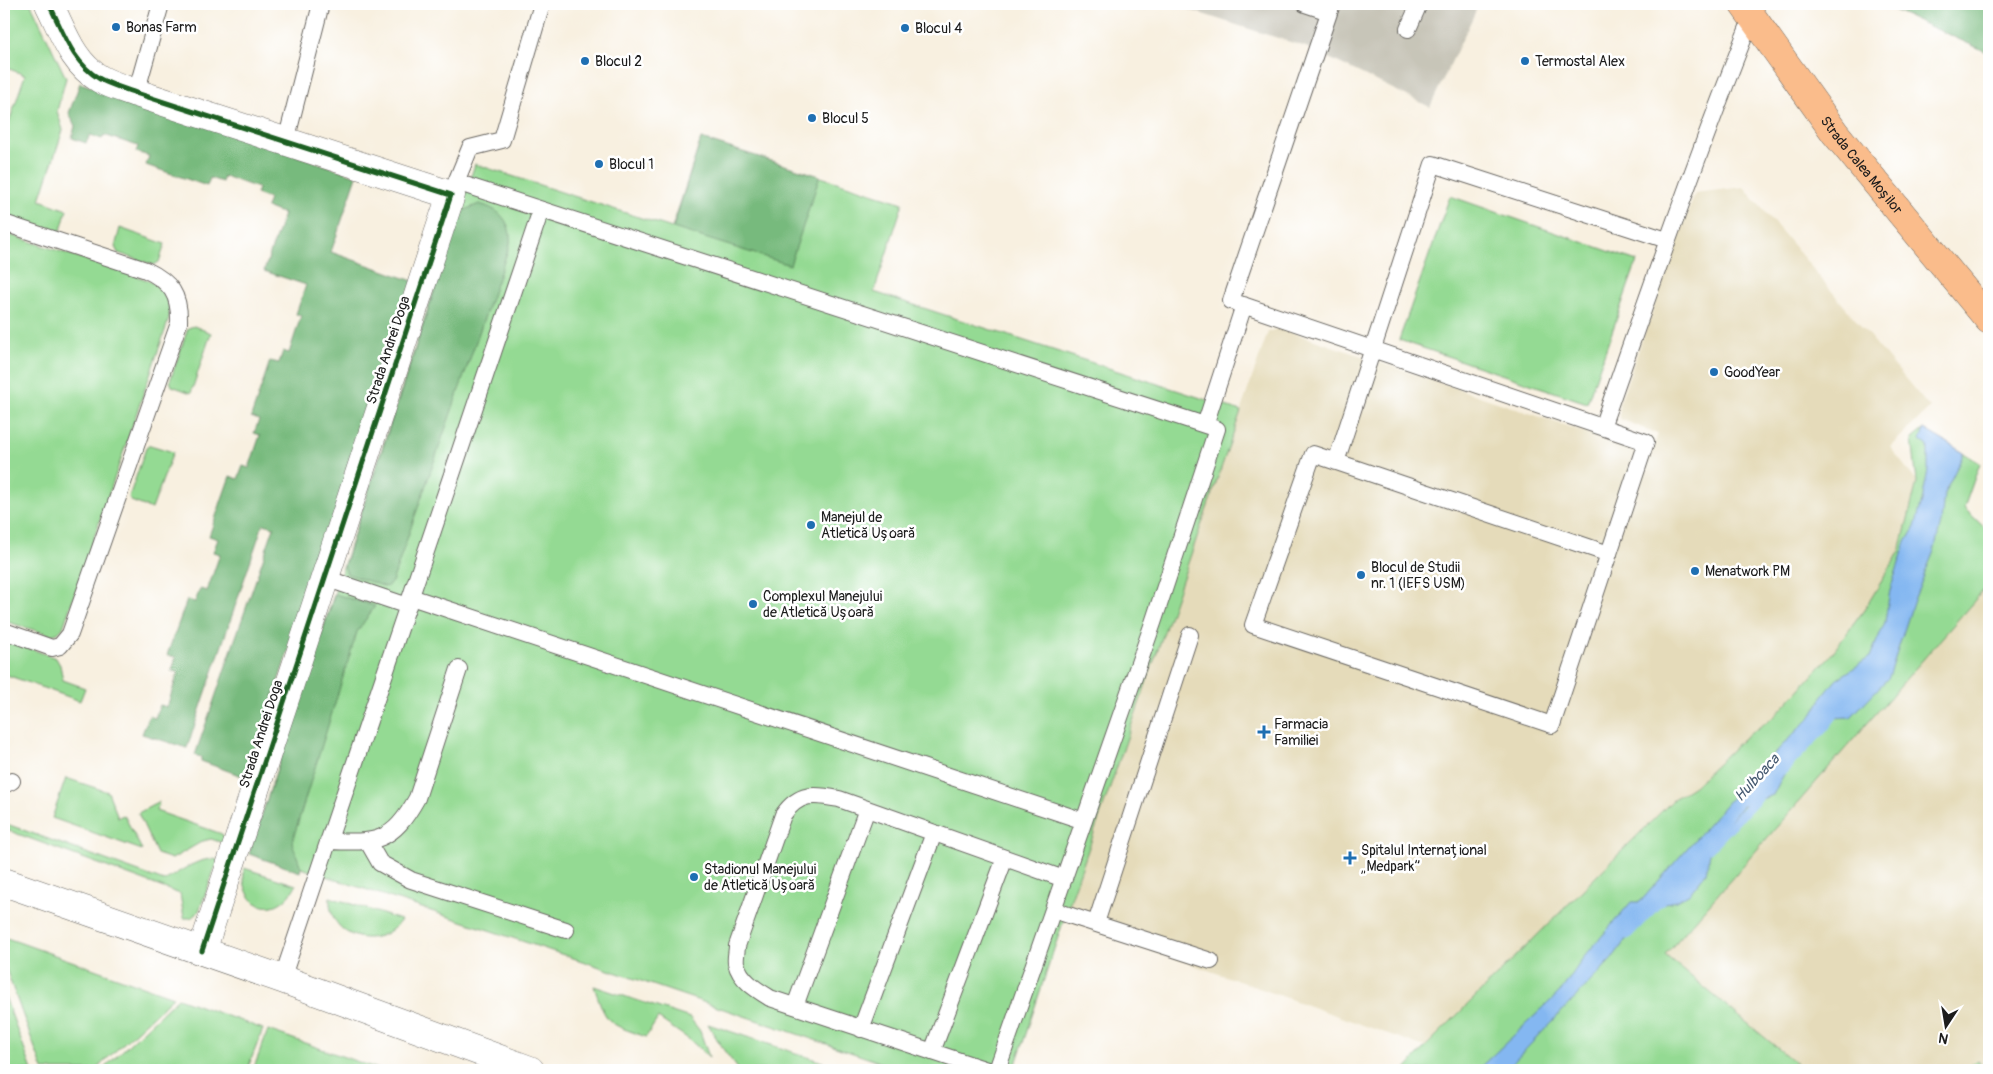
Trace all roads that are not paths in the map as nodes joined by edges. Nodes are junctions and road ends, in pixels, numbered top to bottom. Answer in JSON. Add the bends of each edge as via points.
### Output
{"nodes":[{"id":1,"x":49,"y":4,"type":"edge"},
{"id":2,"x":161,"y":4,"type":"edge"},
{"id":3,"x":321,"y":4,"type":"edge"},
{"id":4,"x":542,"y":4,"type":"edge"},
{"id":5,"x":1305,"y":4,"type":"edge"},
{"id":6,"x":1419,"y":4,"type":"edge"},
{"id":7,"x":1331,"y":8,"type":"edge"},
{"id":8,"x":1747,"y":10,"type":"edge"},
{"id":9,"x":1408,"y":29,"type":"dead end"},
{"id":10,"x":136,"y":93,"type":"junction"},
{"id":11,"x":286,"y":141,"type":"junction"},
{"id":12,"x":453,"y":188,"type":"junction"},
{"id":13,"x":541,"y":210,"type":"junction"},
{"id":14,"x":4,"y":223,"type":"edge"},
{"id":15,"x":1667,"y":240,"type":"junction"},
{"id":16,"x":1244,"y":305,"type":"junction"},
{"id":17,"x":1989,"y":320,"type":"edge"},
{"id":18,"x":1372,"y":349,"type":"junction"},
{"id":19,"x":1205,"y":425,"type":"junction"},
{"id":20,"x":1602,"y":427,"type":"junction"},
{"id":21,"x":1336,"y":462,"type":"junction"},
{"id":22,"x":1609,"y":554,"type":"junction"},
{"id":23,"x":325,"y":578,"type":"junction"},
{"id":24,"x":409,"y":602,"type":"junction"},
{"id":25,"x":4,"y":631,"type":"edge"},
{"id":26,"x":1190,"y":635,"type":"dead end"},
{"id":27,"x":460,"y":669,"type":"dead end"},
{"id":28,"x":867,"y":809,"type":"junction"},
{"id":29,"x":1084,"y":821,"type":"junction"},
{"id":30,"x":934,"y":833,"type":"junction"},
{"id":31,"x":328,"y":842,"type":"junction"},
{"id":32,"x":368,"y":842,"type":"junction"},
{"id":33,"x":1005,"y":858,"type":"junction"},
{"id":34,"x":1064,"y":879,"type":"junction"},
{"id":35,"x":4,"y":882,"type":"edge"},
{"id":36,"x":1053,"y":910,"type":"junction"},
{"id":37,"x":1096,"y":923,"type":"junction"},
{"id":38,"x":566,"y":930,"type":"dead end"},
{"id":39,"x":202,"y":951,"type":"junction"},
{"id":40,"x":1211,"y":961,"type":"dead end"},
{"id":41,"x":282,"y":979,"type":"junction"},
{"id":42,"x":795,"y":1006,"type":"junction"},
{"id":43,"x":862,"y":1029,"type":"junction"},
{"id":44,"x":932,"y":1052,"type":"junction"},
{"id":45,"x":530,"y":1070,"type":"edge"},
{"id":46,"x":988,"y":1070,"type":"edge"},
{"id":47,"x":997,"y":1070,"type":"edge"}],
"edges":[{"from":1,"to":10,"type":"street","via":[[83,67],[101,80]]},
{"from":2,"to":10,"type":"lane"},
{"from":3,"to":11,"type":"lane"},
{"from":4,"to":12,"type":"lane","via":[[502,140],[470,148]]},
{"from":5,"to":7,"type":"lane"},
{"from":6,"to":9,"type":"lane"},
{"from":7,"to":16,"type":"lane","via":[[1231,301]]},
{"from":8,"to":15,"type":"lane","via":[[1722,91]]},
{"from":8,"to":17,"type":"main road","name":"Strada Calea Moșilor","via":[[1835,133]]},
{"from":10,"to":11,"type":"street"},
{"from":11,"to":12,"type":"street"},
{"from":12,"to":13,"type":"lane"},
{"from":12,"to":23,"type":"street","name":"Strada Andrei Doga"},
{"from":13,"to":19,"type":"lane"},
{"from":13,"to":24,"type":"lane"},
{"from":14,"to":25,"type":"lane","via":[[153,274],[170,287],[179,310],[179,323],[70,634],[60,646],[52,648]]},
{"from":15,"to":18,"type":"lane","via":[[1433,164]]},
{"from":15,"to":20,"type":"lane"},
{"from":16,"to":18,"type":"lane"},
{"from":16,"to":19,"type":"lane"},
{"from":18,"to":20,"type":"lane"},
{"from":18,"to":21,"type":"lane"},
{"from":19,"to":29,"type":"lane","via":[[1217,430]]},
{"from":20,"to":22,"type":"lane","via":[[1646,442]]},
{"from":21,"to":22,"type":"lane"},
{"from":21,"to":22,"type":"lane","via":[[1313,454],[1253,625],[1552,724]]},
{"from":23,"to":24,"type":"lane"},
{"from":23,"to":39,"type":"street","name":"Strada Andrei Doga"},
{"from":24,"to":29,"type":"lane"},
{"from":24,"to":31,"type":"lane"},
{"from":26,"to":37,"type":"lane"},
{"from":27,"to":32,"type":"lane","via":[[417,798],[397,828]]},
{"from":28,"to":30,"type":"lane"},
{"from":28,"to":42,"type":"lane"},
{"from":28,"to":42,"type":"lane","via":[[820,795],[804,797],[791,804],[783,815],[737,946],[736,963],[755,989]]},
{"from":29,"to":34,"type":"lane"},
{"from":30,"to":33,"type":"lane"},
{"from":30,"to":43,"type":"lane"},
{"from":31,"to":32,"type":"lane"},
{"from":31,"to":41,"type":"lane"},
{"from":32,"to":38,"type":"lane","via":[[380,863],[411,880]]},
{"from":33,"to":34,"type":"lane"},
{"from":33,"to":44,"type":"lane"},
{"from":34,"to":36,"type":"lane"},
{"from":35,"to":39,"type":"street"},
{"from":36,"to":37,"type":"lane"},
{"from":36,"to":47,"type":"lane"},
{"from":37,"to":40,"type":"lane"},
{"from":39,"to":41,"type":"street"},
{"from":41,"to":45,"type":"street"},
{"from":42,"to":43,"type":"lane"},
{"from":43,"to":44,"type":"lane"},
{"from":44,"to":46,"type":"lane"}]}
